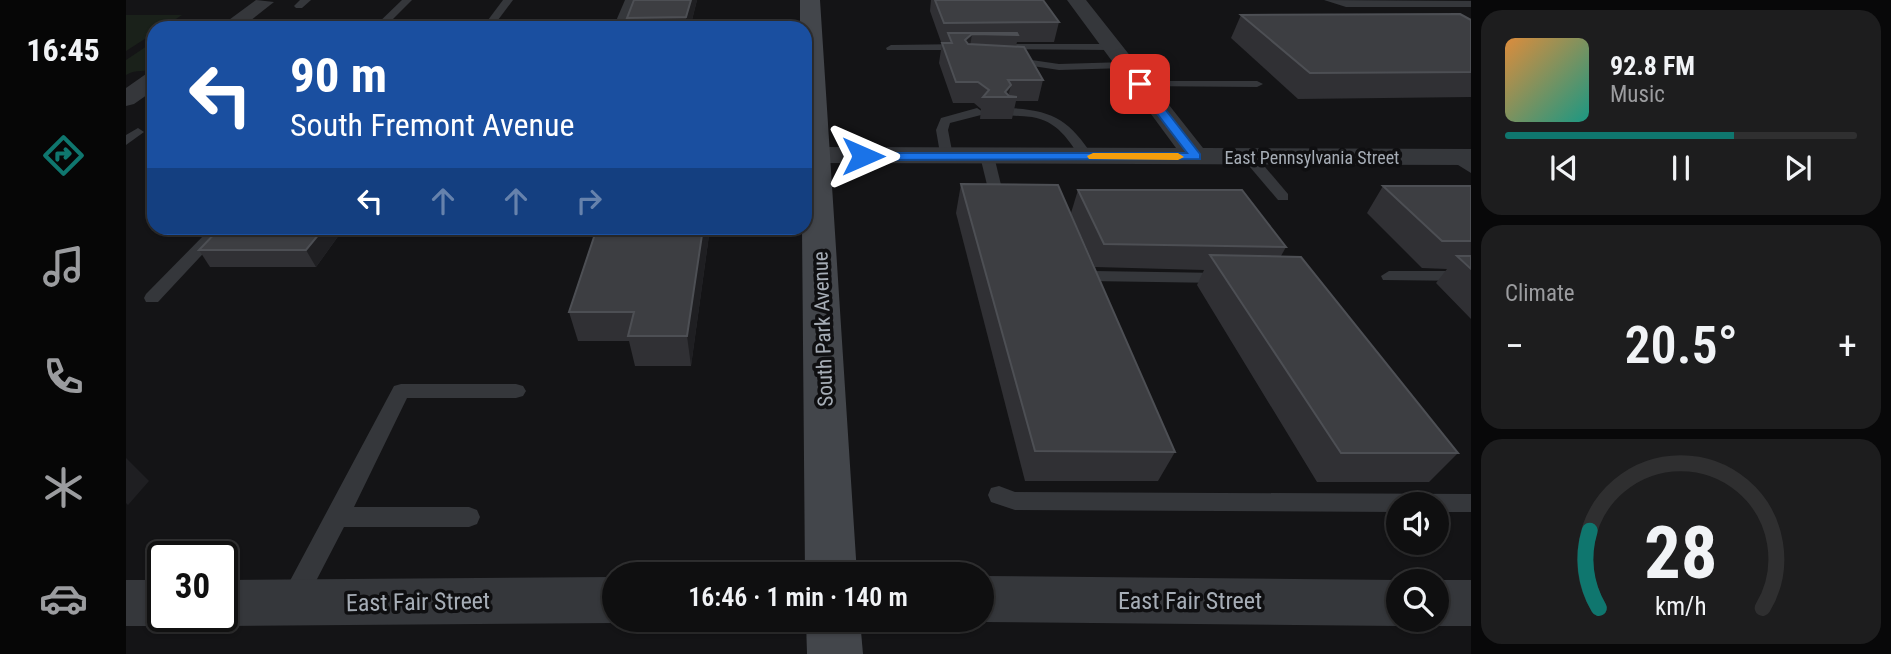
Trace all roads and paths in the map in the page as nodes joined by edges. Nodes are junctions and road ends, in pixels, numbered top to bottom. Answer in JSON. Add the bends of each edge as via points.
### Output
{"nodes":[{"id":1,"x":407,"y":0,"type":"edge"},
{"id":2,"x":508,"y":0,"type":"edge"},
{"id":3,"x":630,"y":0,"type":"edge"},
{"id":4,"x":810,"y":0,"type":"edge"},
{"id":5,"x":1076,"y":0,"type":"edge"},
{"id":6,"x":1329,"y":0,"type":"edge"},
{"id":7,"x":266,"y":1,"type":"edge"},
{"id":8,"x":1379,"y":2,"type":"edge"},
{"id":9,"x":1471,"y":4,"type":"edge"},
{"id":10,"x":238,"y":21,"type":"edge"},
{"id":11,"x":385,"y":21,"type":"edge"},
{"id":12,"x":492,"y":21,"type":"edge"},
{"id":13,"x":621,"y":21,"type":"edge"},
{"id":14,"x":810,"y":21,"type":"edge"},
{"id":15,"x":979,"y":47,"type":"edge"},
{"id":16,"x":992,"y":47,"type":"edge"},
{"id":17,"x":1112,"y":47,"type":"junction"},
{"id":18,"x":891,"y":48,"type":"dead end"},
{"id":19,"x":996,"y":60,"type":"edge"},
{"id":20,"x":1126,"y":65,"type":"junction"},
{"id":21,"x":1140,"y":84,"type":"junction"},
{"id":22,"x":1257,"y":84,"type":"dead end"},
{"id":23,"x":812,"y":107,"type":"edge"},
{"id":24,"x":977,"y":112,"type":"dead end"},
{"id":25,"x":1009,"y":112,"type":"edge"},
{"id":26,"x":138,"y":132,"type":"dead end"},
{"id":27,"x":126,"y":141,"type":"edge"},
{"id":28,"x":817,"y":155,"type":"junction"},
{"id":29,"x":946,"y":156,"type":"junction"},
{"id":30,"x":987,"y":156,"type":"junction"},
{"id":31,"x":1086,"y":156,"type":"junction"},
{"id":32,"x":1196,"y":157,"type":"junction"},
{"id":33,"x":1249,"y":157,"type":"junction"},
{"id":34,"x":1466,"y":161,"type":"edge"},
{"id":35,"x":996,"y":193,"type":"edge"},
{"id":36,"x":1283,"y":197,"type":"dead end"},
{"id":37,"x":212,"y":235,"type":"edge"},
{"id":38,"x":1078,"y":253,"type":"edge"},
{"id":39,"x":1389,"y":276,"type":"dead end"},
{"id":40,"x":1471,"y":276,"type":"edge"},
{"id":41,"x":1241,"y":278,"type":"edge"},
{"id":42,"x":152,"y":298,"type":"dead end"},
{"id":43,"x":516,"y":391,"type":"dead end"},
{"id":44,"x":999,"y":495,"type":"dead end"},
{"id":45,"x":1471,"y":503,"type":"edge"},
{"id":46,"x":338,"y":517,"type":"junction"},
{"id":47,"x":469,"y":517,"type":"dead end"},
{"id":48,"x":831,"y":562,"type":"edge"},
{"id":49,"x":994,"y":599,"type":"edge"},
{"id":50,"x":602,"y":600,"type":"edge"},
{"id":51,"x":126,"y":603,"type":"edge"},
{"id":52,"x":147,"y":603,"type":"edge"},
{"id":53,"x":238,"y":603,"type":"edge"},
{"id":54,"x":292,"y":603,"type":"junction"},
{"id":55,"x":1386,"y":603,"type":"edge"},
{"id":56,"x":1449,"y":603,"type":"edge"},
{"id":57,"x":1471,"y":603,"type":"edge"},
{"id":58,"x":834,"y":632,"type":"edge"},
{"id":59,"x":835,"y":654,"type":"edge"}],
"edges":[{"from":1,"to":11,"type":"lane"},
{"from":2,"to":12,"type":"lane"},
{"from":3,"to":13,"type":"lane"},
{"from":4,"to":14,"type":"main road","name":"South Park Avenue"},
{"from":5,"to":17,"type":"street"},
{"from":6,"to":8,"type":"lane"},
{"from":7,"to":10,"type":"street"},
{"from":8,"to":9,"type":"lane"},
{"from":15,"to":18,"type":"lane"},
{"from":16,"to":17,"type":"lane"},
{"from":17,"to":20,"type":"street"},
{"from":19,"to":20,"type":"lane","via":[[1059,67]]},
{"from":20,"to":21,"type":"street"},
{"from":21,"to":22,"type":"lane"},
{"from":21,"to":32,"type":"street"},
{"from":23,"to":28,"type":"main road","name":"South Park Avenue"},
{"from":24,"to":29,"type":"lane","via":[[944,121]]},
{"from":25,"to":31,"type":"lane","via":[[1052,117],[1070,130]]},
{"from":26,"to":27,"type":"lane"},
{"from":28,"to":29,"type":"street","name":"East Pennsylvania Street"},
{"from":28,"to":48,"type":"main road","name":"South Park Avenue"},
{"from":29,"to":30,"type":"street","name":"East Pennsylvania Street"},
{"from":30,"to":31,"type":"street","name":"East Pennsylvania Street"},
{"from":30,"to":35,"type":"lane"},
{"from":31,"to":32,"type":"street","name":"East Pennsylvania Street"},
{"from":32,"to":33,"type":"street","name":"East Pennsylvania Street"},
{"from":33,"to":34,"type":"street","name":"East Pennsylvania Street"},
{"from":33,"to":36,"type":"lane"},
{"from":37,"to":42,"type":"lane"},
{"from":38,"to":41,"type":"lane","via":[[1088,276]]},
{"from":39,"to":40,"type":"lane"},
{"from":43,"to":46,"type":"lane","via":[[401,391]]},
{"from":44,"to":45,"type":"lane","via":[[1015,501]]},
{"from":46,"to":47,"type":"lane"},
{"from":46,"to":54,"type":"lane"},
{"from":49,"to":55,"type":"street","name":"East Fair Street"},
{"from":50,"to":54,"type":"street","name":"East Fair Street"},
{"from":51,"to":52,"type":"street"},
{"from":53,"to":54,"type":"street","name":"East Fair Street"},
{"from":56,"to":57,"type":"street"},
{"from":58,"to":59,"type":"main road"}]}
